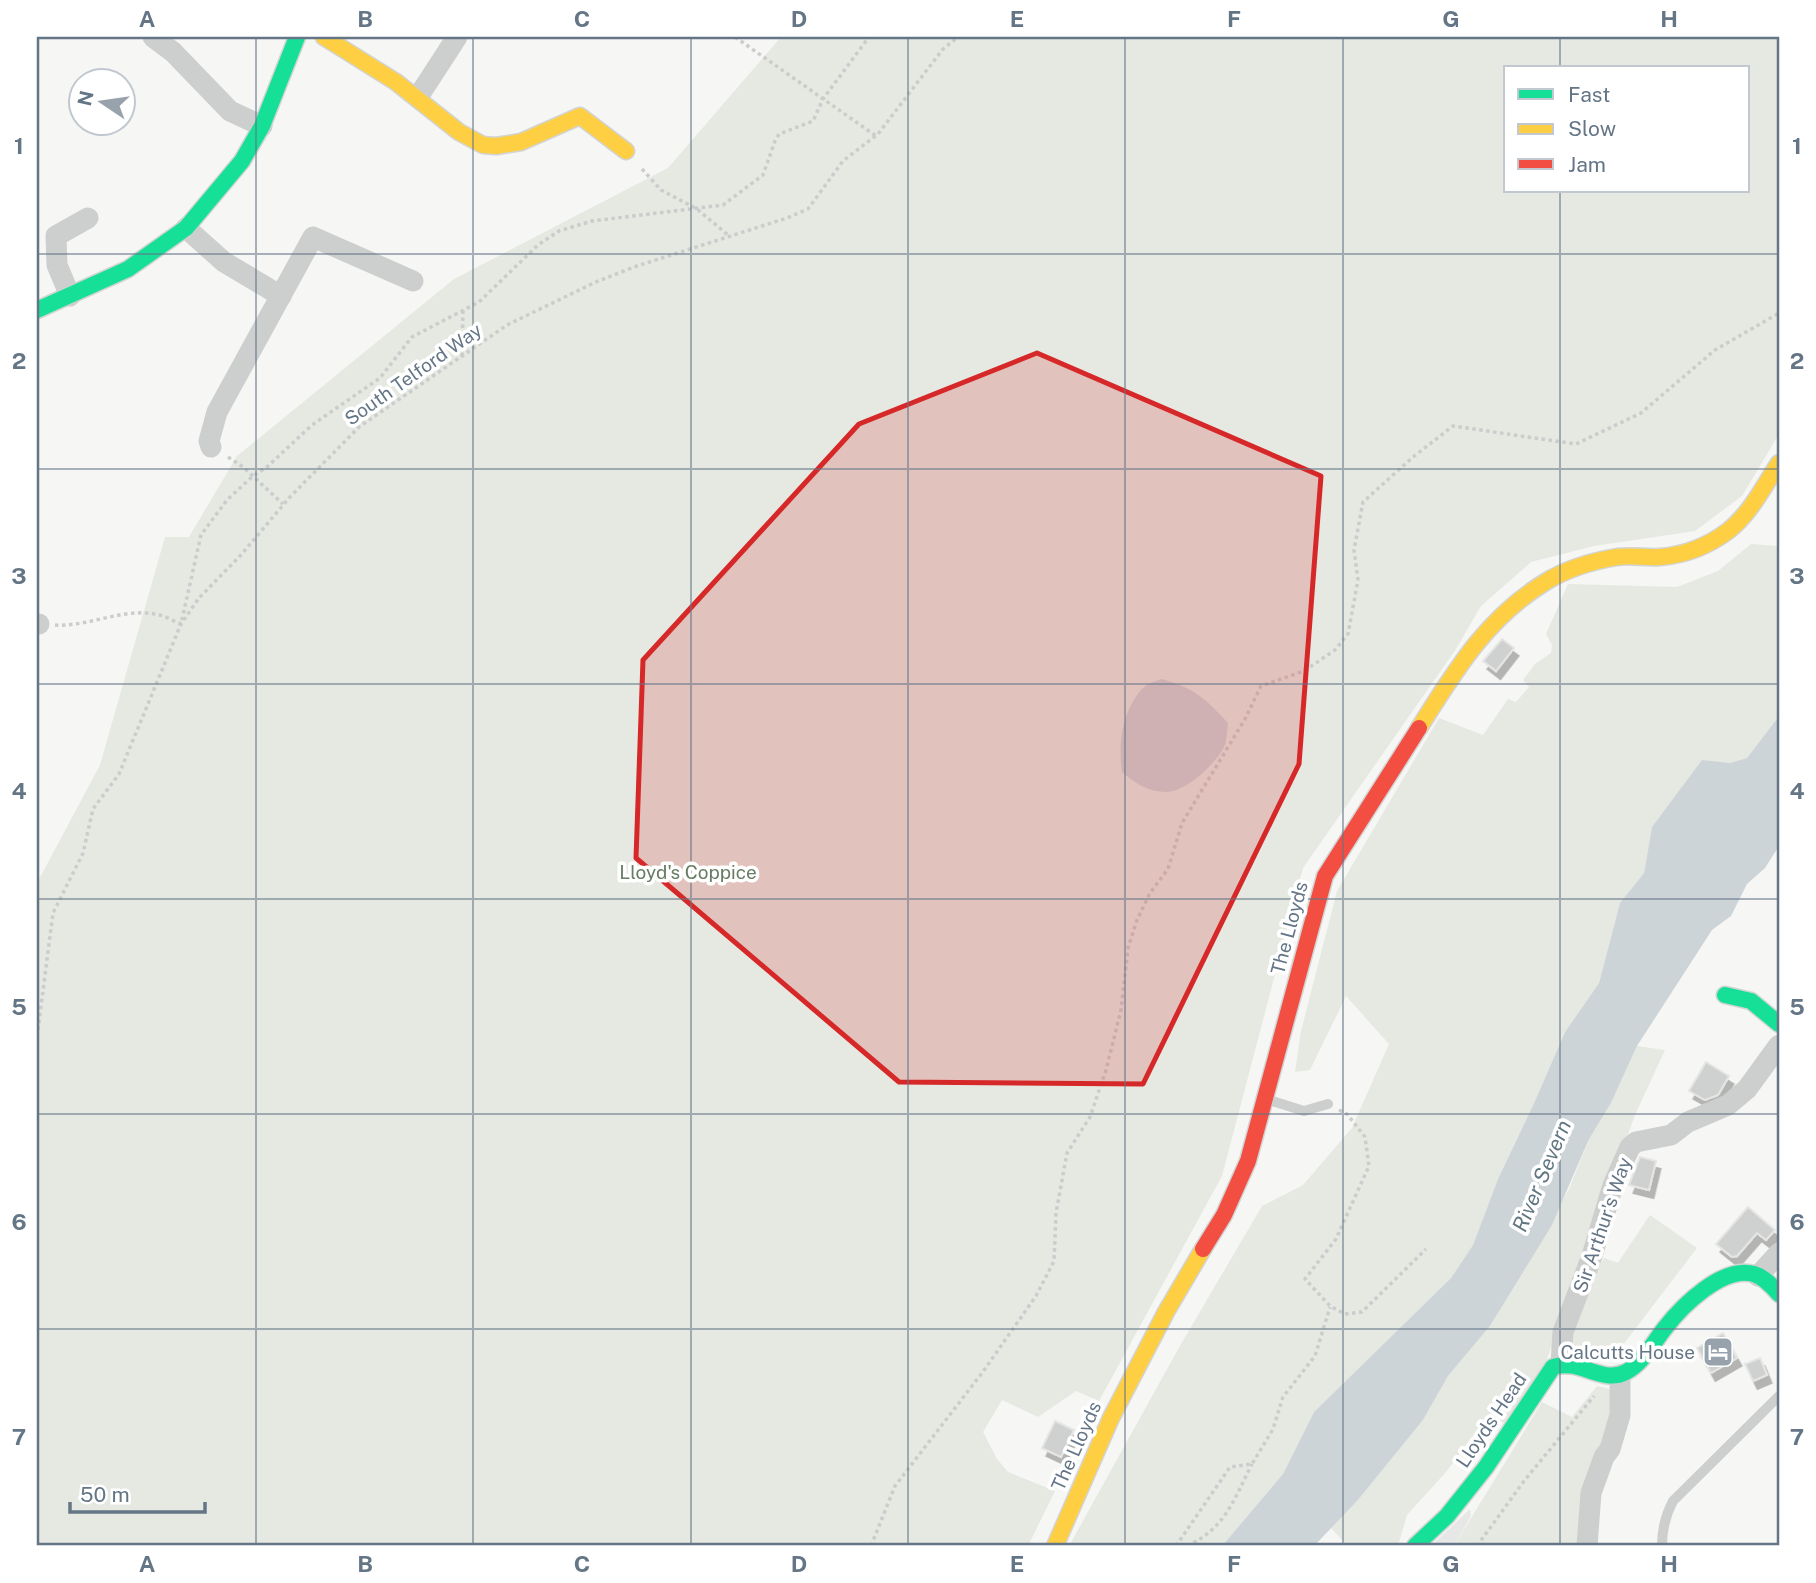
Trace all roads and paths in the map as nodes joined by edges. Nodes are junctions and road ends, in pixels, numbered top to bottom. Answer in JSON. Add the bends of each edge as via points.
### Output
{"nodes":[{"id":1,"x":153,"y":37,"type":"edge"},
{"id":2,"x":297,"y":37,"type":"edge"},
{"id":3,"x":324,"y":37,"type":"edge"},
{"id":4,"x":457,"y":37,"type":"edge"},
{"id":5,"x":735,"y":37,"type":"edge"},
{"id":6,"x":869,"y":37,"type":"edge"},
{"id":7,"x":958,"y":37,"type":"edge"},
{"id":8,"x":418,"y":97,"type":"junction"},
{"id":9,"x":823,"y":99,"type":"junction"},
{"id":10,"x":262,"y":126,"type":"junction"},
{"id":11,"x":876,"y":136,"type":"junction"},
{"id":12,"x":626,"y":151,"type":"joint"},
{"id":13,"x":697,"y":209,"type":"junction"},
{"id":14,"x":88,"y":218,"type":"dead end"},
{"id":15,"x":186,"y":228,"type":"junction"},
{"id":16,"x":729,"y":236,"type":"junction"},
{"id":17,"x":413,"y":281,"type":"dead end"},
{"id":18,"x":69,"y":296,"type":"junction"},
{"id":19,"x":281,"y":296,"type":"junction"},
{"id":20,"x":463,"y":309,"type":"junction"},
{"id":21,"x":37,"y":310,"type":"edge"},
{"id":22,"x":1779,"y":313,"type":"edge"},
{"id":23,"x":462,"y":356,"type":"junction"},
{"id":24,"x":211,"y":447,"type":"joint"},
{"id":25,"x":1779,"y":463,"type":"edge"},
{"id":26,"x":253,"y":476,"type":"junction"},
{"id":27,"x":283,"y":505,"type":"junction"},
{"id":28,"x":38,"y":624,"type":"edge"},
{"id":29,"x":181,"y":624,"type":"junction"},
{"id":30,"x":1725,"y":995,"type":"dead end"},
{"id":31,"x":39,"y":1006,"type":"edge"},
{"id":32,"x":1779,"y":1024,"type":"edge"},
{"id":33,"x":37,"y":1037,"type":"edge"},
{"id":34,"x":1779,"y":1045,"type":"edge"},
{"id":35,"x":1266,"y":1099,"type":"junction"},
{"id":36,"x":1328,"y":1104,"type":"joint"},
{"id":37,"x":1426,"y":1249,"type":"dead end"},
{"id":38,"x":1779,"y":1253,"type":"edge"},
{"id":39,"x":1758,"y":1276,"type":"junction"},
{"id":40,"x":1779,"y":1293,"type":"edge"},
{"id":41,"x":1330,"y":1306,"type":"junction"},
{"id":42,"x":1561,"y":1363,"type":"junction"},
{"id":43,"x":1615,"y":1375,"type":"junction"},
{"id":44,"x":1779,"y":1396,"type":"edge"},
{"id":45,"x":1252,"y":1464,"type":"junction"},
{"id":46,"x":871,"y":1546,"type":"edge"},
{"id":47,"x":1055,"y":1546,"type":"edge"},
{"id":48,"x":1176,"y":1546,"type":"edge"},
{"id":49,"x":1187,"y":1546,"type":"edge"},
{"id":50,"x":1415,"y":1546,"type":"edge"},
{"id":51,"x":1477,"y":1546,"type":"edge"},
{"id":52,"x":1587,"y":1546,"type":"edge"},
{"id":53,"x":1662,"y":1546,"type":"edge"}],
"edges":[{"from":1,"to":10,"type":"street","via":[[230,111]]},
{"from":2,"to":10,"type":"street"},
{"from":3,"to":8,"type":"street"},
{"from":4,"to":8,"type":"street"},
{"from":5,"to":9,"type":"path"},
{"from":6,"to":9,"type":"path"},
{"from":7,"to":11,"type":"path","name":"South Telford Way","via":[[943,49]]},
{"from":8,"to":12,"type":"street","via":[[481,145],[511,144],[580,116]]},
{"from":9,"to":11,"type":"path"},
{"from":9,"to":13,"type":"path","via":[[813,121],[779,134],[764,175],[723,205]]},
{"from":10,"to":15,"type":"street","via":[[242,161]]},
{"from":11,"to":16,"type":"path","name":"South Telford Way","via":[[843,160],[808,209]]},
{"from":12,"to":13,"type":"path","via":[[662,190]]},
{"from":13,"to":16,"type":"path"},
{"from":13,"to":20,"type":"path","via":[[592,221],[559,232],[538,245],[480,302]]},
{"from":14,"to":18,"type":"street","via":[[56,236],[57,265]]},
{"from":15,"to":18,"type":"street","via":[[128,269]]},
{"from":15,"to":19,"type":"street","via":[[224,262]]},
{"from":16,"to":23,"type":"path","name":"South Telford Way","via":[[598,281],[507,325]]},
{"from":17,"to":19,"type":"street","via":[[313,237]]},
{"from":18,"to":21,"type":"street"},
{"from":19,"to":24,"type":"street","via":[[217,412]]},
{"from":20,"to":23,"type":"path"},
{"from":20,"to":26,"type":"path","via":[[412,337],[380,378],[312,425]]},
{"from":22,"to":46,"type":"path","via":[[1715,350],[1641,414],[1576,444],[1453,426],[1363,502],[1354,550],[1358,580],[1348,634],[1335,650],[1304,671],[1261,686],[1182,823],[1168,869],[1137,920],[1106,1070],[1090,1117],[1067,1153],[1056,1213],[1055,1261],[1013,1329],[895,1486]]},
{"from":23,"to":27,"type":"path","name":"South Telford Way","via":[[359,427]]},
{"from":24,"to":26,"type":"path"},
{"from":25,"to":35,"type":"street","name":"The Lloyds","via":[[1753,504],[1729,530],[1693,551],[1618,557],[1580,566],[1547,581],[1480,635],[1325,876]]},
{"from":26,"to":27,"type":"path"},
{"from":26,"to":29,"type":"path","via":[[201,535]]},
{"from":27,"to":29,"type":"path","name":"South Telford Way"},
{"from":28,"to":29,"type":"path","via":[[69,626],[140,612]]},
{"from":29,"to":31,"type":"path","name":"South Telford Way","via":[[119,774],[93,809],[83,853],[52,913]]},
{"from":30,"to":32,"type":"street","via":[[1751,1001]]},
{"from":31,"to":33,"type":"path","name":"South Telford Way"},
{"from":34,"to":42,"type":"street","name":"Sir Arthur's Way","via":[[1747,1089],[1728,1105],[1688,1122],[1671,1135],[1630,1147],[1563,1332]]},
{"from":35,"to":36,"type":"lane","via":[[1304,1111]]},
{"from":35,"to":47,"type":"street","name":"The Lloyds","via":[[1248,1161],[1224,1215],[1111,1418]]},
{"from":36,"to":41,"type":"path","via":[[1347,1114],[1365,1137],[1369,1166],[1336,1239],[1305,1279]]},
{"from":37,"to":41,"type":"path","via":[[1362,1312],[1345,1314]]},
{"from":38,"to":39,"type":"street"},
{"from":39,"to":40,"type":"street"},
{"from":39,"to":43,"type":"street","via":[[1747,1272],[1727,1277],[1692,1298],[1631,1368]]},
{"from":41,"to":45,"type":"path","via":[[1315,1356],[1283,1397],[1273,1429]]},
{"from":42,"to":43,"type":"street"},
{"from":42,"to":50,"type":"street","name":"Lloyds Head","via":[[1542,1381],[1486,1468]]},
{"from":43,"to":51,"type":"path","via":[[1524,1481]]},
{"from":43,"to":52,"type":"street","via":[[1620,1415],[1591,1493]]},
{"from":44,"to":53,"type":"lane","via":[[1673,1501],[1662,1529]]},
{"from":45,"to":48,"type":"path","via":[[1230,1467]]},
{"from":45,"to":49,"type":"path","via":[[1224,1519]]}]}
